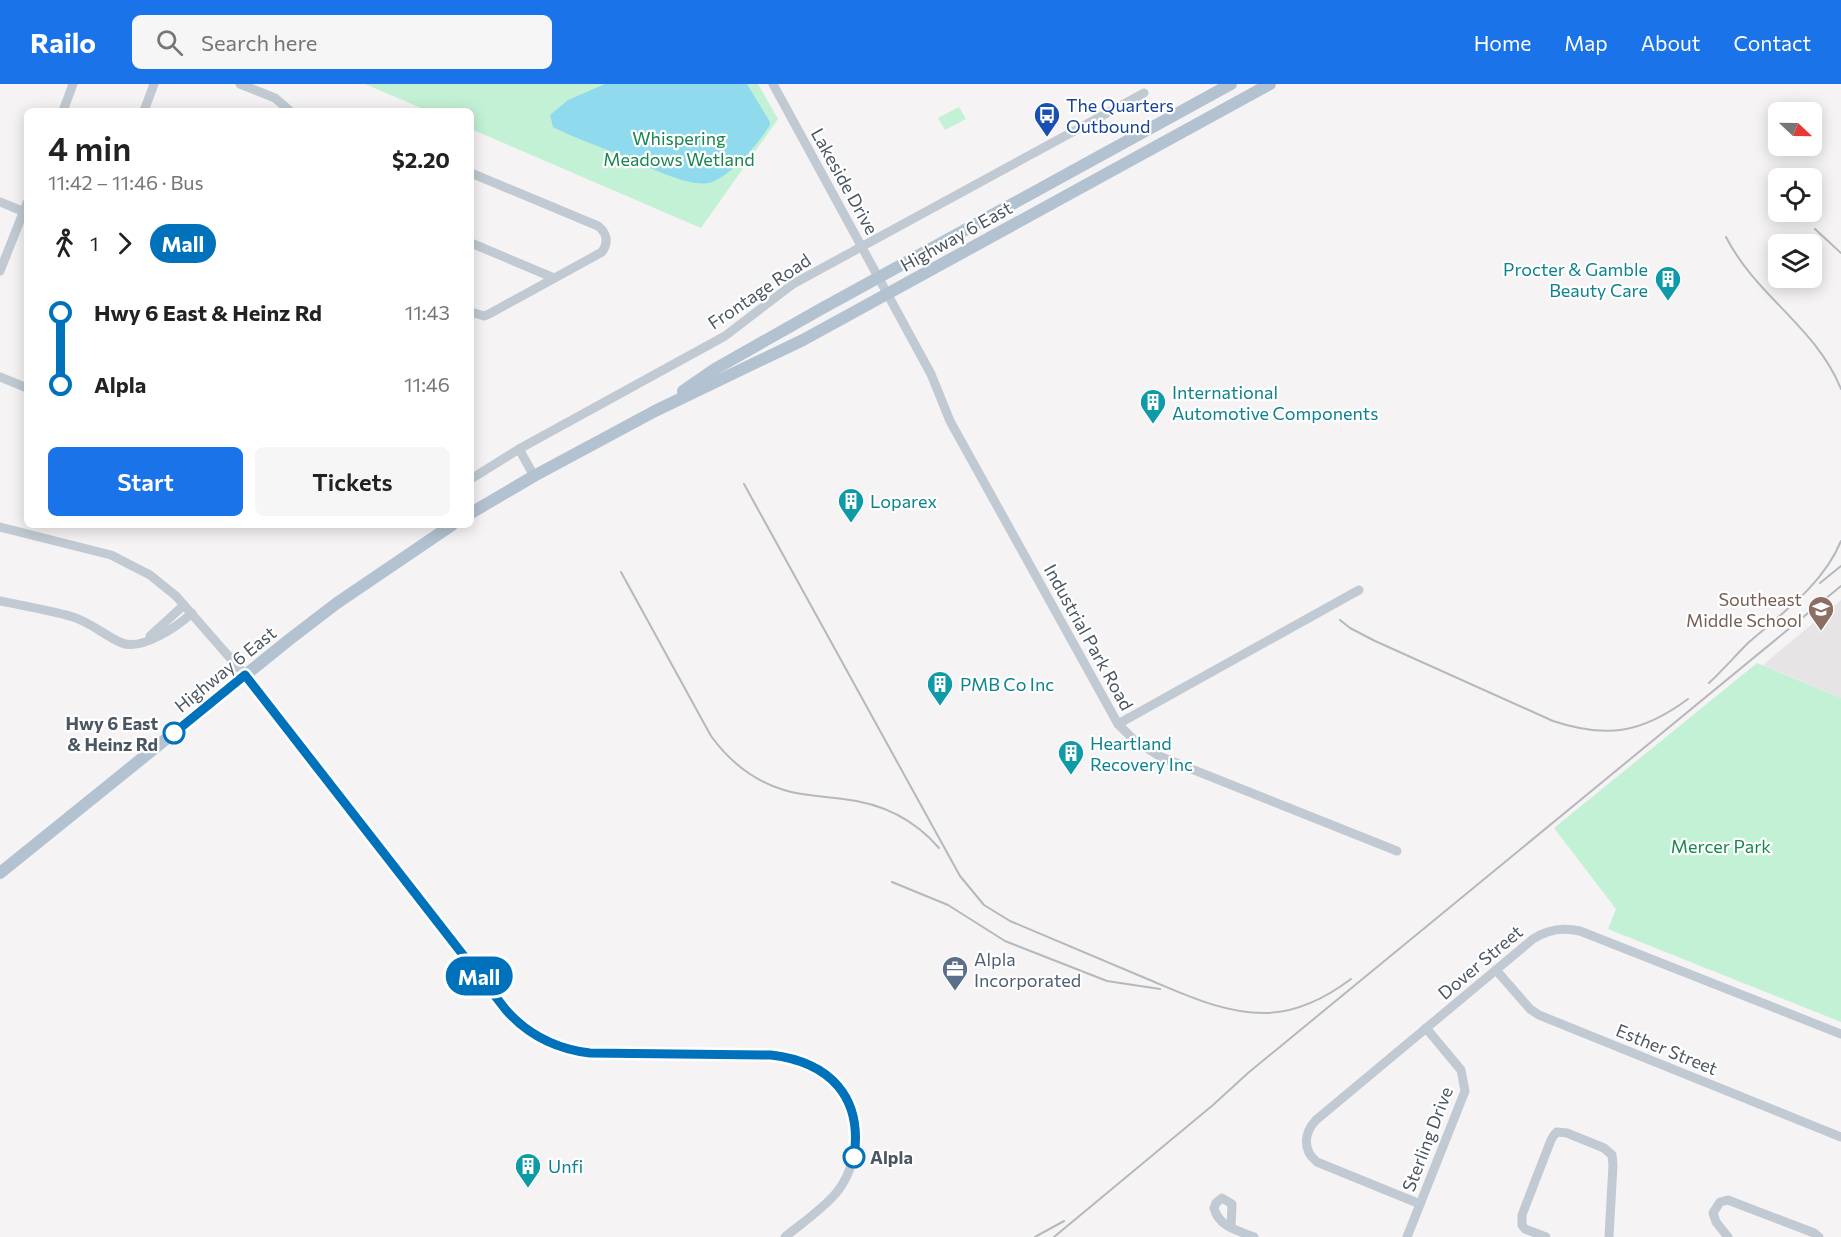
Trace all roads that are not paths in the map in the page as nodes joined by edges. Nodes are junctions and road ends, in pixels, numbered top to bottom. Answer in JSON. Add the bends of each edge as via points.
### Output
{"nodes":[{"id":1,"x":73,"y":84,"type":"edge"},
{"id":2,"x":154,"y":84,"type":"edge"},
{"id":3,"x":240,"y":84,"type":"edge"},
{"id":4,"x":773,"y":84,"type":"edge"},
{"id":5,"x":1231,"y":84,"type":"edge"},
{"id":6,"x":1270,"y":84,"type":"edge"},
{"id":7,"x":1144,"y":93,"type":"dead end"},
{"id":8,"x":64,"y":108,"type":"edge"},
{"id":9,"x":145,"y":108,"type":"edge"},
{"id":10,"x":287,"y":108,"type":"edge"},
{"id":11,"x":474,"y":174,"type":"edge"},
{"id":12,"x":0,"y":202,"type":"edge"},
{"id":13,"x":24,"y":208,"type":"edge"},
{"id":14,"x":24,"y":214,"type":"edge"},
{"id":15,"x":474,"y":244,"type":"edge"},
{"id":16,"x":862,"y":246,"type":"junction"},
{"id":17,"x":0,"y":271,"type":"edge"},
{"id":18,"x":554,"y":278,"type":"junction"},
{"id":19,"x":879,"y":278,"type":"junction"},
{"id":20,"x":888,"y":294,"type":"junction"},
{"id":21,"x":474,"y":313,"type":"edge"},
{"id":22,"x":0,"y":377,"type":"edge"},
{"id":23,"x":24,"y":387,"type":"edge"},
{"id":24,"x":655,"y":411,"type":"junction"},
{"id":25,"x":519,"y":449,"type":"junction"},
{"id":26,"x":534,"y":476,"type":"junction"},
{"id":27,"x":474,"y":477,"type":"edge"},
{"id":28,"x":474,"y":511,"type":"edge"},
{"id":29,"x":0,"y":527,"type":"edge"},
{"id":30,"x":448,"y":528,"type":"edge"},
{"id":31,"x":1359,"y":590,"type":"dead end"},
{"id":32,"x":0,"y":601,"type":"edge"},
{"id":33,"x":184,"y":604,"type":"junction"},
{"id":34,"x":192,"y":613,"type":"junction"},
{"id":35,"x":144,"y":642,"type":"junction"},
{"id":36,"x":245,"y":675,"type":"junction"},
{"id":37,"x":1118,"y":724,"type":"junction"},
{"id":38,"x":1397,"y":851,"type":"dead end"},
{"id":39,"x":0,"y":873,"type":"edge"},
{"id":40,"x":1496,"y":970,"type":"junction"},
{"id":41,"x":1426,"y":1028,"type":"junction"},
{"id":42,"x":1841,"y":1034,"type":"edge"},
{"id":43,"x":1841,"y":1137,"type":"edge"},
{"id":44,"x":1420,"y":1203,"type":"junction"},
{"id":45,"x":1231,"y":1228,"type":"dead end"},
{"id":46,"x":785,"y":1237,"type":"edge"},
{"id":47,"x":1254,"y":1237,"type":"edge"},
{"id":48,"x":1407,"y":1237,"type":"edge"},
{"id":49,"x":1545,"y":1237,"type":"edge"},
{"id":50,"x":1609,"y":1237,"type":"edge"},
{"id":51,"x":1728,"y":1237,"type":"edge"},
{"id":52,"x":1819,"y":1237,"type":"edge"}],
"edges":[{"from":1,"to":8,"type":"street"},
{"from":2,"to":9,"type":"street"},
{"from":3,"to":10,"type":"street","via":[[275,98]]},
{"from":4,"to":16,"type":"street","name":"Lakeside Drive"},
{"from":5,"to":19,"type":"main road","name":"Highway 6 East"},
{"from":6,"to":20,"type":"main road","name":"Highway 6 East"},
{"from":7,"to":16,"type":"street","name":"Frontage Road"},
{"from":11,"to":18,"type":"street","via":[[602,229],[607,239],[602,252]]},
{"from":12,"to":13,"type":"street"},
{"from":14,"to":17,"type":"street"},
{"from":15,"to":18,"type":"street"},
{"from":16,"to":19,"type":"street","name":"Lakeside Drive"},
{"from":16,"to":25,"type":"street","name":"Frontage Road","via":[[793,284],[725,336]]},
{"from":18,"to":21,"type":"street","via":[[489,314]]},
{"from":19,"to":20,"type":"street","name":"Lakeside Drive"},
{"from":19,"to":24,"type":"main road","name":"Highway 6 East","via":[[715,369]]},
{"from":20,"to":24,"type":"main road","name":"Highway 6 East"},
{"from":20,"to":37,"type":"street","name":"Industrial Park Road","via":[[931,374],[950,421]]},
{"from":22,"to":23,"type":"street"},
{"from":24,"to":26,"type":"main road","name":"Highway 6 East"},
{"from":25,"to":26,"type":"street"},
{"from":25,"to":27,"type":"street","name":"Frontage Road"},
{"from":26,"to":28,"type":"main road","name":"Highway 6 East"},
{"from":29,"to":33,"type":"street","via":[[111,555],[150,576]]},
{"from":30,"to":36,"type":"main road","name":"Highway 6 East","via":[[337,603]]},
{"from":31,"to":37,"type":"street"},
{"from":32,"to":35,"type":"street","via":[[71,617],[95,626],[121,643]]},
{"from":33,"to":34,"type":"street"},
{"from":33,"to":35,"type":"street"},
{"from":34,"to":35,"type":"street","via":[[174,628]]},
{"from":34,"to":36,"type":"street"},
{"from":36,"to":39,"type":"main road","name":"Highway 6 East"},
{"from":36,"to":46,"type":"street","via":[[506,1010],[526,1030],[562,1048],[590,1053],[786,1057],[810,1064],[835,1083],[854,1118],[854,1158],[837,1192]]},
{"from":37,"to":38,"type":"street","name":"Industrial Park Road","via":[[1159,756]]},
{"from":40,"to":41,"type":"street","name":"Dover Street"},
{"from":40,"to":42,"type":"street","name":"Dover Street","via":[[1540,934],[1571,929]]},
{"from":40,"to":43,"type":"street","name":"Esther Street","via":[[1539,1015]]},
{"from":41,"to":44,"type":"street","name":"Sterling Drive","via":[[1461,1070],[1465,1091]]},
{"from":41,"to":44,"type":"street","name":"Dover Street","via":[[1316,1120],[1306,1141],[1317,1162]]},
{"from":44,"to":48,"type":"street","name":"Sterling Drive"},
{"from":45,"to":47,"type":"street"},
{"from":49,"to":50,"type":"street","via":[[1525,1229],[1522,1215],[1551,1140],[1563,1132],[1612,1155]]},
{"from":51,"to":52,"type":"street","via":[[1713,1214],[1720,1202],[1728,1200]]}]}
